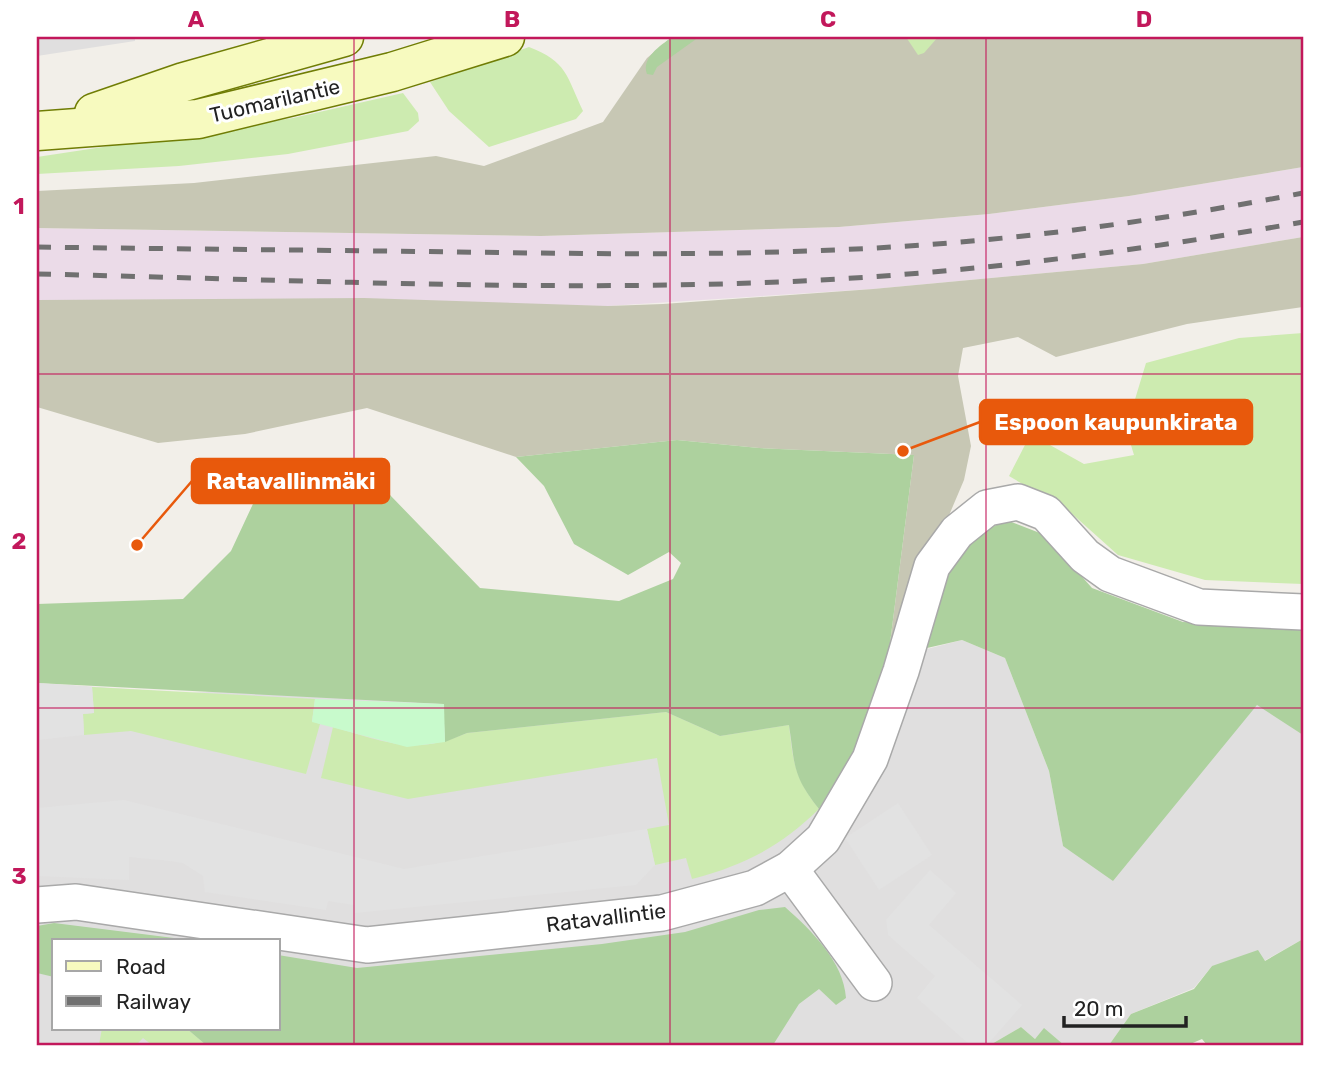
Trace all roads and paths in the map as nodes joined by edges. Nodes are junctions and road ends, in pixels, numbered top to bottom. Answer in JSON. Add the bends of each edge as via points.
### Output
{"nodes":[{"id":1,"x":344,"y":37,"type":"edge"},
{"id":2,"x":505,"y":37,"type":"edge"},
{"id":3,"x":38,"y":131,"type":"edge"},
{"id":4,"x":1303,"y":612,"type":"edge"},
{"id":5,"x":790,"y":869,"type":"junction"},
{"id":6,"x":37,"y":905,"type":"edge"},
{"id":7,"x":874,"y":983,"type":"dead end"}],
"edges":[{"from":1,"to":3,"type":"main road","name":"Tuomarilantie","via":[[184,82]]},
{"from":2,"to":3,"type":"main road","name":"Tuomarilantie","via":[[392,72],[198,119]]},
{"from":4,"to":5,"type":"street","name":"Ratavallintie","via":[[1199,607],[1110,574],[1085,556],[1046,513],[1018,502],[987,508],[957,532],[932,566],[870,759],[823,839]]},
{"from":5,"to":6,"type":"street","name":"Ratavallintie","via":[[755,888],[662,913],[367,945],[76,902]]},
{"from":5,"to":7,"type":"street"}]}
